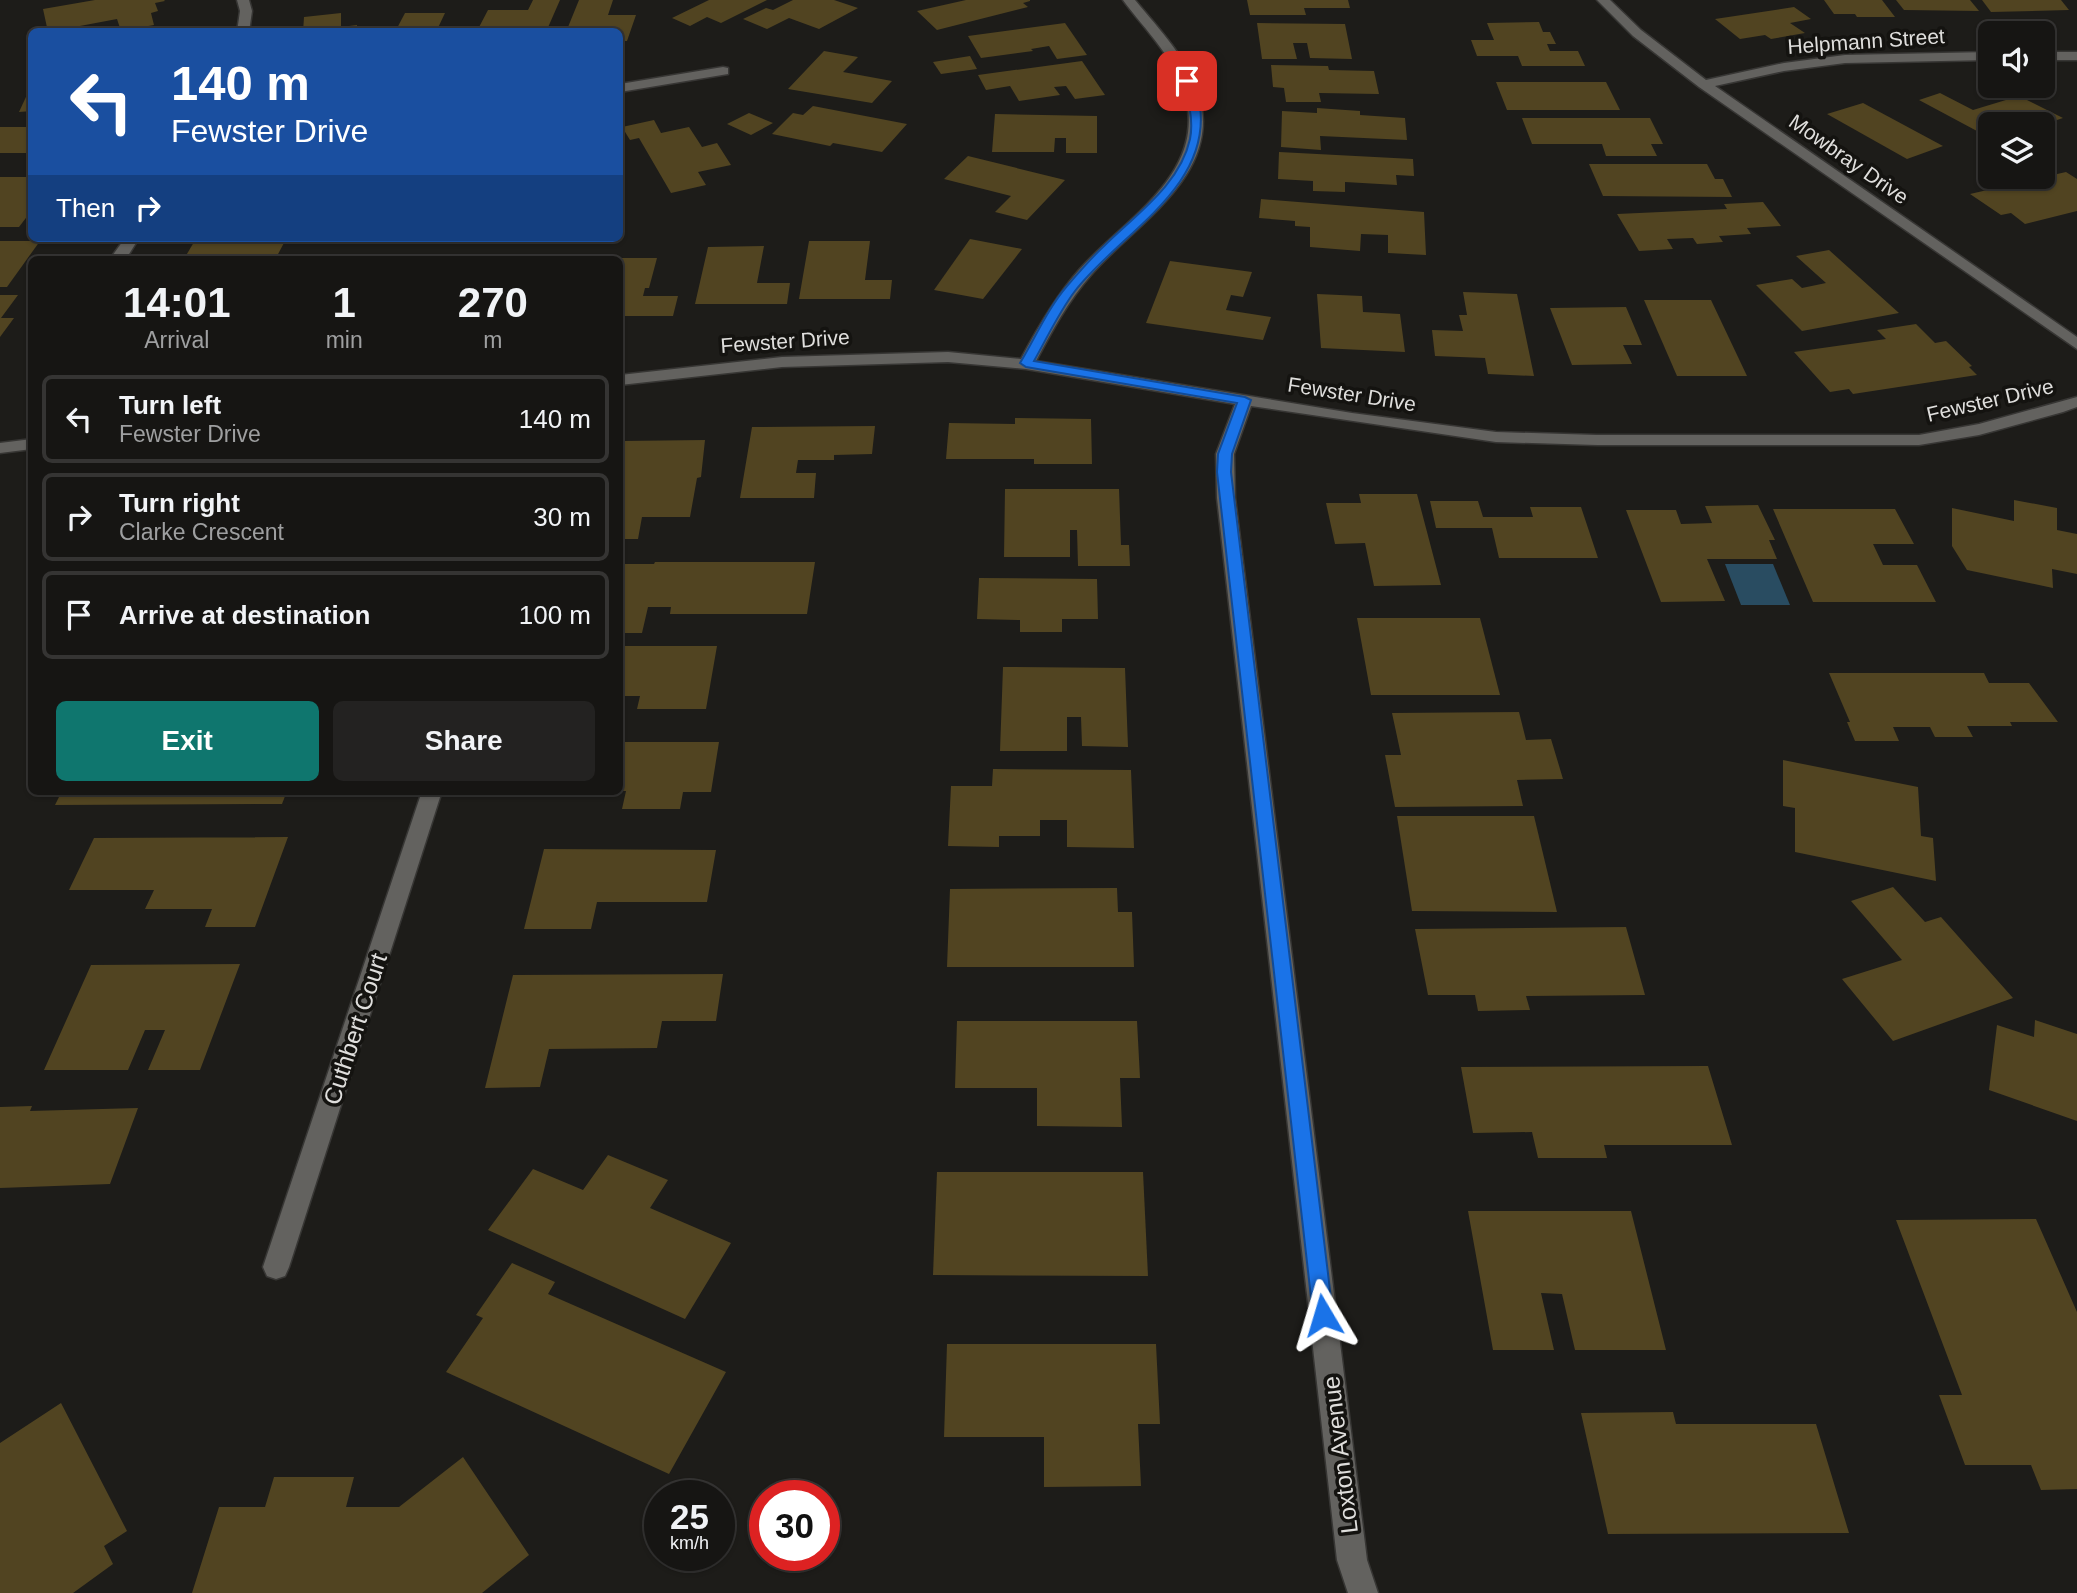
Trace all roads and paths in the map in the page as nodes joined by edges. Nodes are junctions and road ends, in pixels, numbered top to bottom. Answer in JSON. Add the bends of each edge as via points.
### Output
{"nodes":[{"id":1,"x":243,"y":0,"type":"edge"},
{"id":2,"x":1129,"y":0,"type":"edge"},
{"id":3,"x":1603,"y":0,"type":"edge"},
{"id":4,"x":244,"y":28,"type":"edge"},
{"id":5,"x":1978,"y":56,"type":"edge"},
{"id":6,"x":2055,"y":56,"type":"edge"},
{"id":7,"x":2077,"y":56,"type":"edge"},
{"id":8,"x":723,"y":71,"type":"dead end"},
{"id":9,"x":1704,"y":84,"type":"junction"},
{"id":10,"x":623,"y":88,"type":"edge"},
{"id":11,"x":2077,"y":344,"type":"edge"},
{"id":12,"x":1026,"y":363,"type":"junction"},
{"id":13,"x":623,"y":380,"type":"edge"},
{"id":14,"x":1245,"y":400,"type":"junction"},
{"id":15,"x":2077,"y":402,"type":"edge"},
{"id":16,"x":28,"y":444,"type":"edge"},
{"id":17,"x":0,"y":448,"type":"edge"},
{"id":18,"x":431,"y":795,"type":"edge"},
{"id":19,"x":276,"y":1267,"type":"dead end"},
{"id":20,"x":1363,"y":1593,"type":"edge"}],
"edges":[{"from":1,"to":4,"type":"street"},
{"from":2,"to":12,"type":"street","via":[[1187,81],[1194,100],[1195,138],[1161,200],[1070,290]]},
{"from":3,"to":9,"type":"street","name":"Mowbray Drive","via":[[1637,33]]},
{"from":5,"to":9,"type":"street","name":"Helpmann Street","via":[[1845,59]]},
{"from":6,"to":7,"type":"street"},
{"from":8,"to":10,"type":"street"},
{"from":9,"to":11,"type":"street","name":"Mowbray Drive"},
{"from":12,"to":13,"type":"street","name":"Fewster Drive","via":[[948,357],[855,358]]},
{"from":12,"to":14,"type":"street","name":"Fewster Drive"},
{"from":14,"to":15,"type":"street","name":"Fewster Drive","via":[[1496,437],[1771,441],[1955,436]]},
{"from":14,"to":20,"type":"street","name":"Loxton Avenue","via":[[1225,454],[1226,498],[1352,1560]]},
{"from":16,"to":17,"type":"street"},
{"from":18,"to":19,"type":"street","name":"Cuthbert Court"}]}
